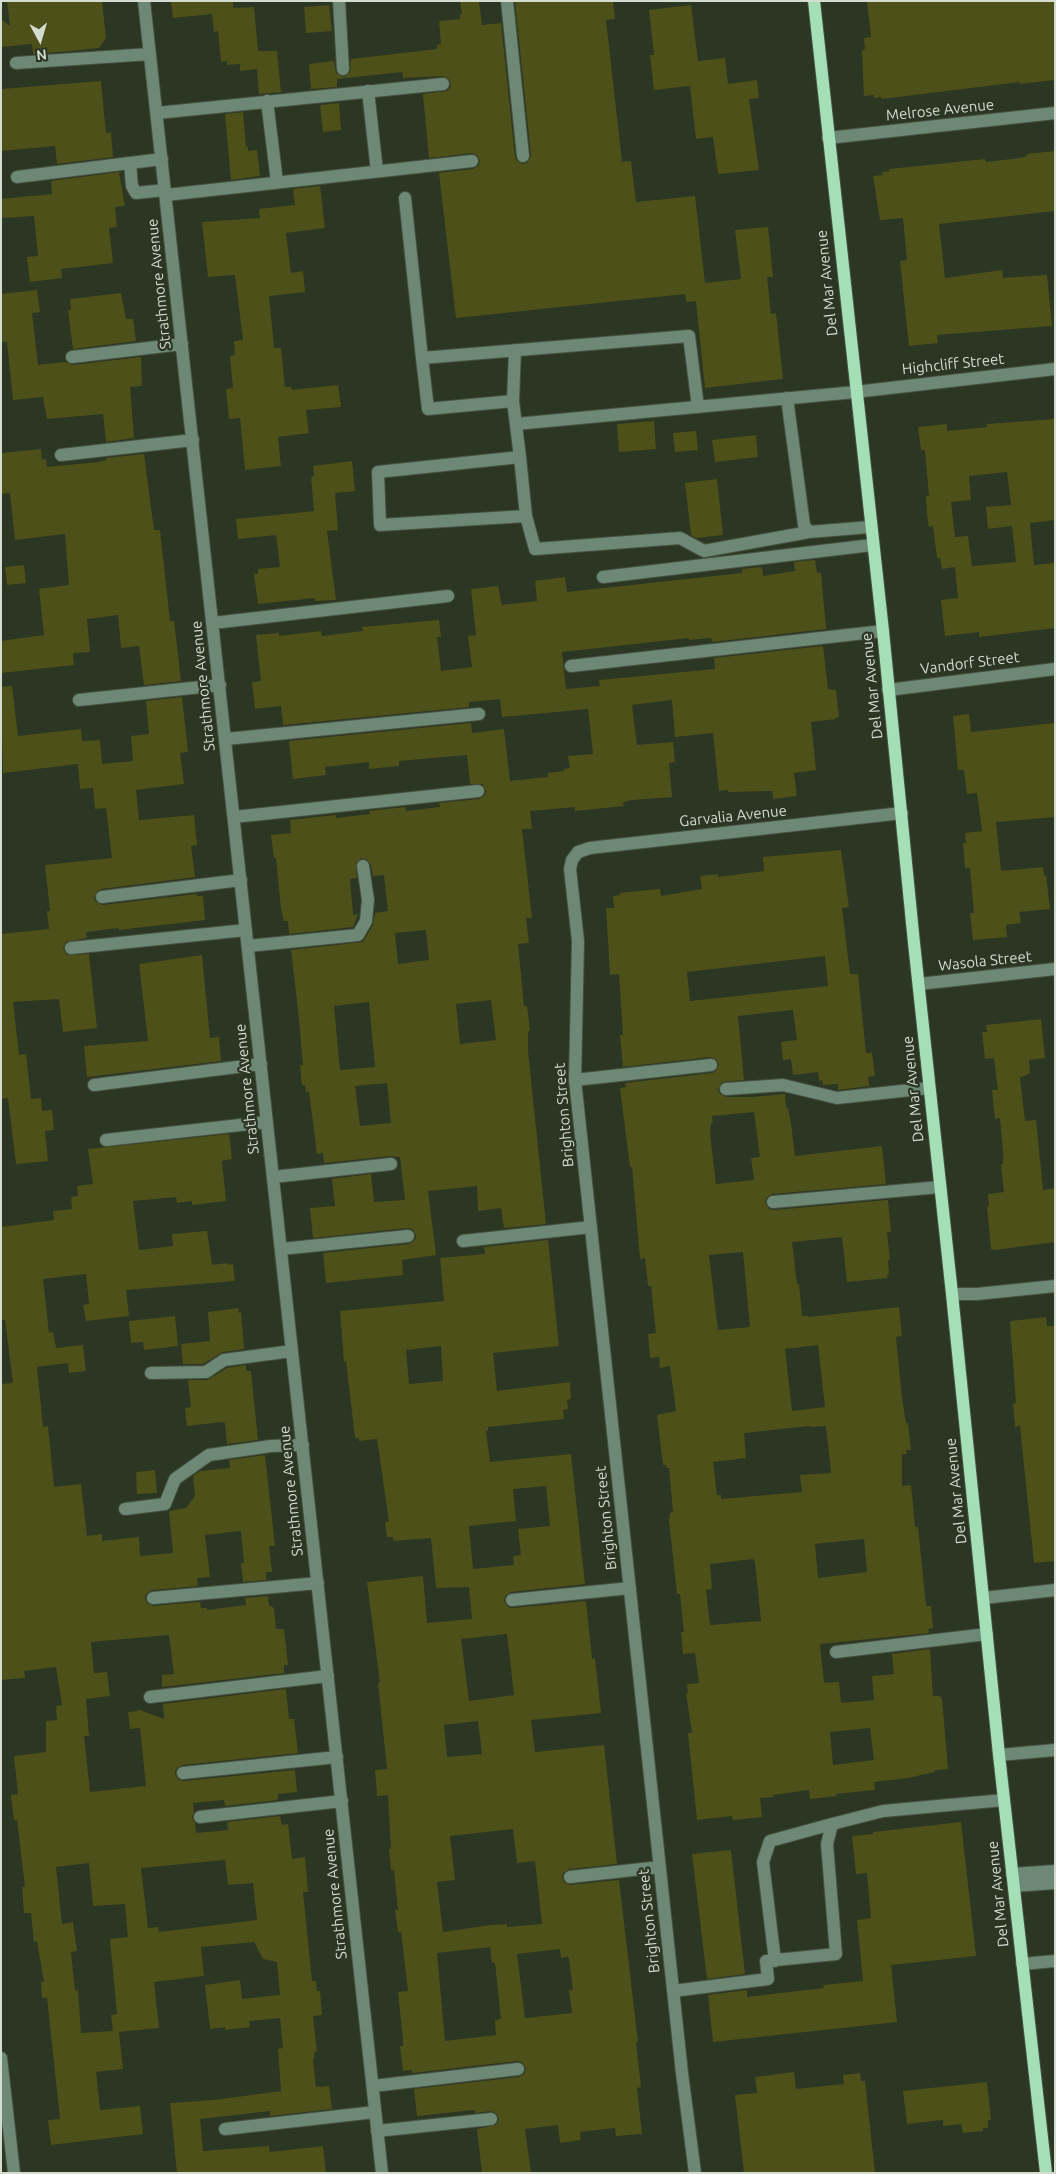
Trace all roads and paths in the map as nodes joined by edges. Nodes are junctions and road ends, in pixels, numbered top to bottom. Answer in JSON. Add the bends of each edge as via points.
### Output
{"nodes":[{"id":1,"x":144,"y":1,"type":"edge"},
{"id":2,"x":339,"y":1,"type":"edge"},
{"id":3,"x":507,"y":1,"type":"edge"},
{"id":4,"x":814,"y":1,"type":"edge"},
{"id":5,"x":150,"y":54,"type":"junction"},
{"id":6,"x":16,"y":63,"type":"dead end"},
{"id":7,"x":343,"y":69,"type":"dead end"},
{"id":8,"x":443,"y":84,"type":"dead end"},
{"id":9,"x":368,"y":91,"type":"junction"},
{"id":10,"x":267,"y":101,"type":"junction"},
{"id":11,"x":157,"y":113,"type":"junction"},
{"id":12,"x":1055,"y":113,"type":"edge"},
{"id":13,"x":828,"y":138,"type":"junction"},
{"id":14,"x":523,"y":156,"type":"dead end"},
{"id":15,"x":162,"y":159,"type":"junction"},
{"id":16,"x":472,"y":161,"type":"dead end"},
{"id":17,"x":130,"y":163,"type":"junction"},
{"id":18,"x":377,"y":171,"type":"junction"},
{"id":19,"x":17,"y":177,"type":"dead end"},
{"id":20,"x":277,"y":182,"type":"junction"},
{"id":21,"x":165,"y":193,"type":"junction"},
{"id":22,"x":405,"y":198,"type":"dead end"},
{"id":23,"x":182,"y":344,"type":"junction"},
{"id":24,"x":515,"y":350,"type":"junction"},
{"id":25,"x":72,"y":357,"type":"dead end"},
{"id":26,"x":422,"y":358,"type":"junction"},
{"id":27,"x":1055,"y":369,"type":"edge"},
{"id":28,"x":855,"y":392,"type":"junction"},
{"id":29,"x":787,"y":398,"type":"junction"},
{"id":30,"x":512,"y":401,"type":"junction"},
{"id":31,"x":698,"y":407,"type":"junction"},
{"id":32,"x":516,"y":424,"type":"junction"},
{"id":33,"x":193,"y":440,"type":"junction"},
{"id":34,"x":61,"y":455,"type":"dead end"},
{"id":35,"x":520,"y":456,"type":"junction"},
{"id":36,"x":526,"y":516,"type":"junction"},
{"id":37,"x":870,"y":527,"type":"junction"},
{"id":38,"x":809,"y":532,"type":"junction"},
{"id":39,"x":872,"y":545,"type":"junction"},
{"id":40,"x":602,"y":577,"type":"dead end"},
{"id":41,"x":448,"y":596,"type":"dead end"},
{"id":42,"x":213,"y":623,"type":"junction"},
{"id":43,"x":883,"y":631,"type":"junction"},
{"id":44,"x":571,"y":666,"type":"dead end"},
{"id":45,"x":1055,"y":668,"type":"edge"},
{"id":46,"x":220,"y":685,"type":"junction"},
{"id":47,"x":888,"y":690,"type":"junction"},
{"id":48,"x":79,"y":700,"type":"dead end"},
{"id":49,"x":480,"y":714,"type":"dead end"},
{"id":50,"x":226,"y":739,"type":"junction"},
{"id":51,"x":478,"y":791,"type":"dead end"},
{"id":52,"x":902,"y":813,"type":"junction"},
{"id":53,"x":234,"y":817,"type":"junction"},
{"id":54,"x":572,"y":860,"type":"joint"},
{"id":55,"x":363,"y":866,"type":"dead end"},
{"id":56,"x":241,"y":880,"type":"junction"},
{"id":57,"x":102,"y":897,"type":"dead end"},
{"id":58,"x":246,"y":930,"type":"junction"},
{"id":59,"x":248,"y":946,"type":"junction"},
{"id":60,"x":71,"y":948,"type":"dead end"},
{"id":61,"x":1055,"y":969,"type":"edge"},
{"id":62,"x":919,"y":984,"type":"junction"},
{"id":63,"x":261,"y":1064,"type":"junction"},
{"id":64,"x":711,"y":1064,"type":"dead end"},
{"id":65,"x":576,"y":1080,"type":"junction"},
{"id":66,"x":94,"y":1085,"type":"dead end"},
{"id":67,"x":929,"y":1088,"type":"junction"},
{"id":68,"x":726,"y":1089,"type":"dead end"},
{"id":69,"x":267,"y":1122,"type":"junction"},
{"id":70,"x":106,"y":1140,"type":"dead end"},
{"id":71,"x":391,"y":1164,"type":"dead end"},
{"id":72,"x":274,"y":1177,"type":"junction"},
{"id":73,"x":940,"y":1187,"type":"junction"},
{"id":74,"x":773,"y":1202,"type":"dead end"},
{"id":75,"x":591,"y":1227,"type":"junction"},
{"id":76,"x":408,"y":1236,"type":"dead end"},
{"id":77,"x":463,"y":1241,"type":"dead end"},
{"id":78,"x":281,"y":1249,"type":"junction"},
{"id":79,"x":1055,"y":1286,"type":"edge"},
{"id":80,"x":952,"y":1294,"type":"junction"},
{"id":81,"x":292,"y":1351,"type":"junction"},
{"id":82,"x":151,"y":1374,"type":"dead end"},
{"id":83,"x":303,"y":1445,"type":"junction"},
{"id":84,"x":125,"y":1509,"type":"dead end"},
{"id":85,"x":318,"y":1583,"type":"junction"},
{"id":86,"x":630,"y":1588,"type":"junction"},
{"id":87,"x":1055,"y":1590,"type":"edge"},
{"id":88,"x":153,"y":1598,"type":"dead end"},
{"id":89,"x":984,"y":1598,"type":"junction"},
{"id":90,"x":512,"y":1600,"type":"dead end"},
{"id":91,"x":987,"y":1634,"type":"junction"},
{"id":92,"x":836,"y":1652,"type":"dead end"},
{"id":93,"x":328,"y":1676,"type":"junction"},
{"id":94,"x":150,"y":1697,"type":"dead end"},
{"id":95,"x":1055,"y":1750,"type":"edge"},
{"id":96,"x":999,"y":1755,"type":"junction"},
{"id":97,"x":337,"y":1757,"type":"junction"},
{"id":98,"x":183,"y":1773,"type":"dead end"},
{"id":99,"x":1004,"y":1800,"type":"junction"},
{"id":100,"x":342,"y":1801,"type":"junction"},
{"id":101,"x":200,"y":1817,"type":"dead end"},
{"id":102,"x":832,"y":1824,"type":"junction"},
{"id":103,"x":660,"y":1867,"type":"junction"},
{"id":104,"x":1055,"y":1871,"type":"edge"},
{"id":105,"x":570,"y":1877,"type":"dead end"},
{"id":106,"x":1013,"y":1880,"type":"junction"},
{"id":107,"x":1055,"y":1882,"type":"edge"},
{"id":108,"x":775,"y":1961,"type":"junction"},
{"id":109,"x":1055,"y":1961,"type":"edge"},
{"id":110,"x":1022,"y":1964,"type":"junction"},
{"id":111,"x":673,"y":1991,"type":"junction"},
{"id":112,"x":1,"y":2058,"type":"edge"},
{"id":113,"x":518,"y":2069,"type":"dead end"},
{"id":114,"x":373,"y":2086,"type":"junction"},
{"id":115,"x":375,"y":2112,"type":"junction"},
{"id":116,"x":491,"y":2119,"type":"dead end"},
{"id":117,"x":225,"y":2129,"type":"dead end"},
{"id":118,"x":378,"y":2131,"type":"junction"},
{"id":119,"x":14,"y":2173,"type":"edge"},
{"id":120,"x":382,"y":2173,"type":"edge"},
{"id":121,"x":695,"y":2173,"type":"edge"},
{"id":122,"x":1046,"y":2173,"type":"edge"}],
"edges":[{"from":1,"to":5,"type":"street","name":"Strathmore Avenue"},
{"from":2,"to":7,"type":"street"},
{"from":3,"to":14,"type":"street"},
{"from":4,"to":13,"type":"main road","name":"Del Mar Avenue"},
{"from":5,"to":6,"type":"street"},
{"from":5,"to":11,"type":"street","name":"Strathmore Avenue"},
{"from":8,"to":9,"type":"street"},
{"from":9,"to":10,"type":"street"},
{"from":9,"to":18,"type":"street"},
{"from":10,"to":11,"type":"street"},
{"from":10,"to":20,"type":"street"},
{"from":11,"to":15,"type":"street","name":"Strathmore Avenue"},
{"from":12,"to":13,"type":"street","name":"Melrose Avenue"},
{"from":13,"to":28,"type":"main road","name":"Del Mar Avenue"},
{"from":15,"to":17,"type":"street"},
{"from":15,"to":21,"type":"street","name":"Strathmore Avenue"},
{"from":16,"to":18,"type":"street"},
{"from":17,"to":19,"type":"street"},
{"from":17,"to":21,"type":"street","via":[[132,186],[136,193]]},
{"from":18,"to":20,"type":"street"},
{"from":20,"to":21,"type":"street"},
{"from":21,"to":23,"type":"street","name":"Strathmore Avenue"},
{"from":22,"to":26,"type":"street"},
{"from":23,"to":25,"type":"street"},
{"from":23,"to":33,"type":"street","name":"Strathmore Avenue"},
{"from":24,"to":26,"type":"street"},
{"from":24,"to":30,"type":"street"},
{"from":24,"to":31,"type":"street","via":[[689,336]]},
{"from":26,"to":30,"type":"street","via":[[428,409]]},
{"from":27,"to":28,"type":"street","name":"Highcliff Street"},
{"from":28,"to":29,"type":"street","name":"Highcliff Street"},
{"from":28,"to":37,"type":"main road","name":"Del Mar Avenue"},
{"from":29,"to":31,"type":"street","name":"Highcliff Street"},
{"from":29,"to":38,"type":"street","via":[[804,525]]},
{"from":30,"to":32,"type":"street"},
{"from":31,"to":32,"type":"street","name":"Highcliff Street"},
{"from":32,"to":35,"type":"street"},
{"from":33,"to":34,"type":"street"},
{"from":33,"to":42,"type":"street","name":"Strathmore Avenue"},
{"from":35,"to":36,"type":"street"},
{"from":35,"to":36,"type":"street","via":[[378,472],[380,525]]},
{"from":36,"to":38,"type":"street","via":[[535,549],[680,538],[704,551]]},
{"from":37,"to":38,"type":"street"},
{"from":37,"to":39,"type":"main road","name":"Del Mar Avenue"},
{"from":39,"to":40,"type":"street"},
{"from":39,"to":43,"type":"main road","name":"Del Mar Avenue"},
{"from":41,"to":42,"type":"street"},
{"from":42,"to":46,"type":"street","name":"Strathmore Avenue"},
{"from":43,"to":44,"type":"street"},
{"from":43,"to":47,"type":"main road","name":"Del Mar Avenue"},
{"from":45,"to":47,"type":"street","name":"Vandorf Street"},
{"from":46,"to":48,"type":"street"},
{"from":46,"to":50,"type":"street","name":"Strathmore Avenue"},
{"from":47,"to":52,"type":"main road","name":"Del Mar Avenue"},
{"from":49,"to":50,"type":"street"},
{"from":50,"to":53,"type":"street","name":"Strathmore Avenue"},
{"from":51,"to":53,"type":"street"},
{"from":52,"to":54,"type":"street","name":"Garvalia Avenue","via":[[590,848],[578,852]]},
{"from":52,"to":62,"type":"main road","name":"Del Mar Avenue"},
{"from":53,"to":56,"type":"street","name":"Strathmore Avenue"},
{"from":54,"to":65,"type":"street","name":"Brighton Street","via":[[570,869],[578,941]]},
{"from":55,"to":59,"type":"street","via":[[368,900],[366,921],[358,935]]},
{"from":56,"to":57,"type":"street"},
{"from":56,"to":58,"type":"street","name":"Strathmore Avenue"},
{"from":58,"to":59,"type":"street","name":"Strathmore Avenue"},
{"from":58,"to":60,"type":"street"},
{"from":59,"to":63,"type":"street","name":"Strathmore Avenue"},
{"from":61,"to":62,"type":"street","name":"Wasola Street"},
{"from":62,"to":67,"type":"main road","name":"Del Mar Avenue"},
{"from":63,"to":66,"type":"street"},
{"from":63,"to":69,"type":"street","name":"Strathmore Avenue"},
{"from":64,"to":65,"type":"street"},
{"from":65,"to":75,"type":"street","name":"Brighton Street"},
{"from":67,"to":68,"type":"street","via":[[836,1098],[783,1085]]},
{"from":67,"to":73,"type":"main road","name":"Del Mar Avenue"},
{"from":69,"to":70,"type":"street"},
{"from":69,"to":72,"type":"street","name":"Strathmore Avenue"},
{"from":71,"to":72,"type":"street"},
{"from":72,"to":78,"type":"street","name":"Strathmore Avenue"},
{"from":73,"to":74,"type":"street"},
{"from":73,"to":80,"type":"main road","name":"Del Mar Avenue"},
{"from":75,"to":77,"type":"street"},
{"from":75,"to":86,"type":"street","name":"Brighton Street"},
{"from":76,"to":78,"type":"street"},
{"from":78,"to":81,"type":"street","name":"Strathmore Avenue"},
{"from":79,"to":80,"type":"street"},
{"from":80,"to":89,"type":"main road","name":"Del Mar Avenue"},
{"from":81,"to":82,"type":"street","via":[[224,1360],[206,1372]]},
{"from":81,"to":83,"type":"street","name":"Strathmore Avenue"},
{"from":83,"to":84,"type":"street","via":[[209,1455],[175,1480],[165,1504]]},
{"from":83,"to":85,"type":"street","name":"Strathmore Avenue"},
{"from":85,"to":88,"type":"street"},
{"from":85,"to":93,"type":"street","name":"Strathmore Avenue"},
{"from":86,"to":90,"type":"street"},
{"from":86,"to":103,"type":"street","name":"Brighton Street"},
{"from":87,"to":89,"type":"street"},
{"from":89,"to":91,"type":"main road","name":"Del Mar Avenue"},
{"from":91,"to":92,"type":"street"},
{"from":91,"to":96,"type":"main road","name":"Del Mar Avenue"},
{"from":93,"to":94,"type":"street"},
{"from":93,"to":97,"type":"street","name":"Strathmore Avenue"},
{"from":95,"to":96,"type":"street"},
{"from":96,"to":99,"type":"main road","name":"Del Mar Avenue"},
{"from":97,"to":98,"type":"street"},
{"from":97,"to":100,"type":"street","name":"Strathmore Avenue"},
{"from":99,"to":102,"type":"street","via":[[882,1811]]},
{"from":99,"to":106,"type":"main road","name":"Del Mar Avenue"},
{"from":100,"to":101,"type":"street"},
{"from":100,"to":114,"type":"street","name":"Strathmore Avenue"},
{"from":102,"to":108,"type":"street","via":[[770,1841],[763,1862]]},
{"from":102,"to":108,"type":"street","via":[[827,1844],[836,1954]]},
{"from":103,"to":105,"type":"street"},
{"from":103,"to":111,"type":"street","name":"Brighton Street"},
{"from":104,"to":106,"type":"street"},
{"from":106,"to":107,"type":"street"},
{"from":106,"to":110,"type":"main road","name":"Del Mar Avenue"},
{"from":108,"to":111,"type":"street","via":[[766,1962],[768,1979]]},
{"from":109,"to":110,"type":"street"},
{"from":110,"to":122,"type":"main road","name":"Del Mar Avenue"},
{"from":111,"to":121,"type":"street","name":"Brighton Street"},
{"from":112,"to":119,"type":"street"},
{"from":113,"to":114,"type":"street"},
{"from":114,"to":115,"type":"street","name":"Strathmore Avenue"},
{"from":115,"to":117,"type":"street"},
{"from":115,"to":118,"type":"street","name":"Strathmore Avenue"},
{"from":116,"to":118,"type":"street"},
{"from":118,"to":120,"type":"street","name":"Strathmore Avenue"}]}
